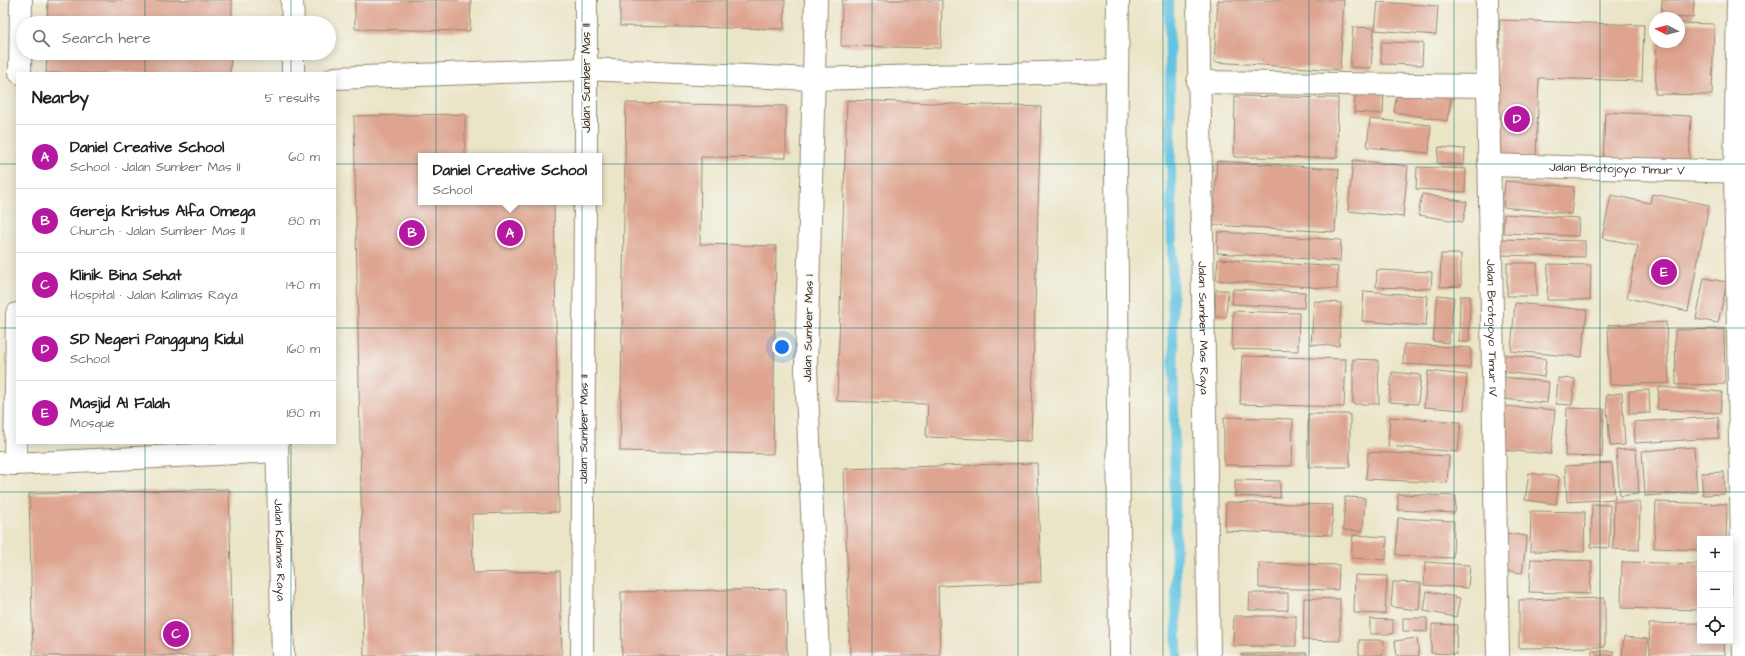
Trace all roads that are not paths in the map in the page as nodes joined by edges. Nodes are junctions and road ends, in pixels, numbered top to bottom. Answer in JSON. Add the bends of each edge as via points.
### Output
{"nodes":[{"id":1,"x":20,"y":0,"type":"edge"},
{"id":2,"x":292,"y":0,"type":"edge"},
{"id":3,"x":586,"y":0,"type":"edge"},
{"id":4,"x":816,"y":0,"type":"edge"},
{"id":5,"x":1118,"y":0,"type":"edge"},
{"id":6,"x":1198,"y":0,"type":"edge"},
{"id":7,"x":1487,"y":0,"type":"edge"},
{"id":8,"x":1738,"y":0,"type":"edge"},
{"id":9,"x":20,"y":16,"type":"edge"},
{"id":10,"x":292,"y":16,"type":"edge"},
{"id":11,"x":20,"y":60,"type":"edge"},
{"id":12,"x":293,"y":60,"type":"edge"},
{"id":13,"x":586,"y":69,"type":"junction"},
{"id":14,"x":1117,"y":71,"type":"junction"},
{"id":15,"x":20,"y":72,"type":"edge"},
{"id":16,"x":293,"y":72,"type":"edge"},
{"id":17,"x":336,"y":78,"type":"edge"},
{"id":18,"x":813,"y":79,"type":"junction"},
{"id":19,"x":1198,"y":82,"type":"junction"},
{"id":20,"x":1488,"y":86,"type":"junction"},
{"id":21,"x":586,"y":153,"type":"edge"},
{"id":22,"x":1489,"y":165,"type":"junction"},
{"id":23,"x":1740,"y":172,"type":"edge"},
{"id":24,"x":585,"y":205,"type":"edge"},
{"id":25,"x":16,"y":331,"type":"edge"},
{"id":26,"x":277,"y":447,"type":"edge"},
{"id":27,"x":8,"y":464,"type":"edge"},
{"id":28,"x":283,"y":656,"type":"edge"},
{"id":29,"x":582,"y":656,"type":"edge"},
{"id":30,"x":818,"y":656,"type":"edge"},
{"id":31,"x":1120,"y":656,"type":"edge"},
{"id":32,"x":1209,"y":656,"type":"edge"},
{"id":33,"x":1498,"y":656,"type":"edge"},
{"id":34,"x":1744,"y":656,"type":"edge"}],
"edges":[{"from":1,"to":9,"type":"street"},
{"from":2,"to":10,"type":"street"},
{"from":3,"to":13,"type":"street","name":"Jalan Sumber Mas II"},
{"from":4,"to":18,"type":"street","name":"Jalan Sumber Mas I"},
{"from":5,"to":14,"type":"street"},
{"from":6,"to":19,"type":"street","name":"Jalan Sumber Mas Raya"},
{"from":7,"to":20,"type":"street","name":"Jalan Brotojoyo Timur IV"},
{"from":8,"to":23,"type":"street"},
{"from":11,"to":15,"type":"street"},
{"from":12,"to":16,"type":"street"},
{"from":13,"to":17,"type":"street"},
{"from":13,"to":18,"type":"street"},
{"from":13,"to":21,"type":"street","name":"Jalan Sumber Mas II"},
{"from":14,"to":18,"type":"street"},
{"from":14,"to":31,"type":"street"},
{"from":18,"to":30,"type":"street","name":"Jalan Sumber Mas I","via":[[806,367]]},
{"from":19,"to":20,"type":"street"},
{"from":19,"to":32,"type":"street","name":"Jalan Sumber Mas Raya"},
{"from":20,"to":22,"type":"street","name":"Jalan Brotojoyo Timur IV"},
{"from":22,"to":23,"type":"street","name":"Jalan Brotojoyo Timur V"},
{"from":22,"to":33,"type":"street","name":"Jalan Brotojoyo Timur IV"},
{"from":23,"to":34,"type":"street"},
{"from":24,"to":29,"type":"street","name":"Jalan Sumber Mas II"},
{"from":25,"to":27,"type":"street"},
{"from":26,"to":27,"type":"street"},
{"from":26,"to":28,"type":"street","name":"Jalan Kalimas Raya"}]}
